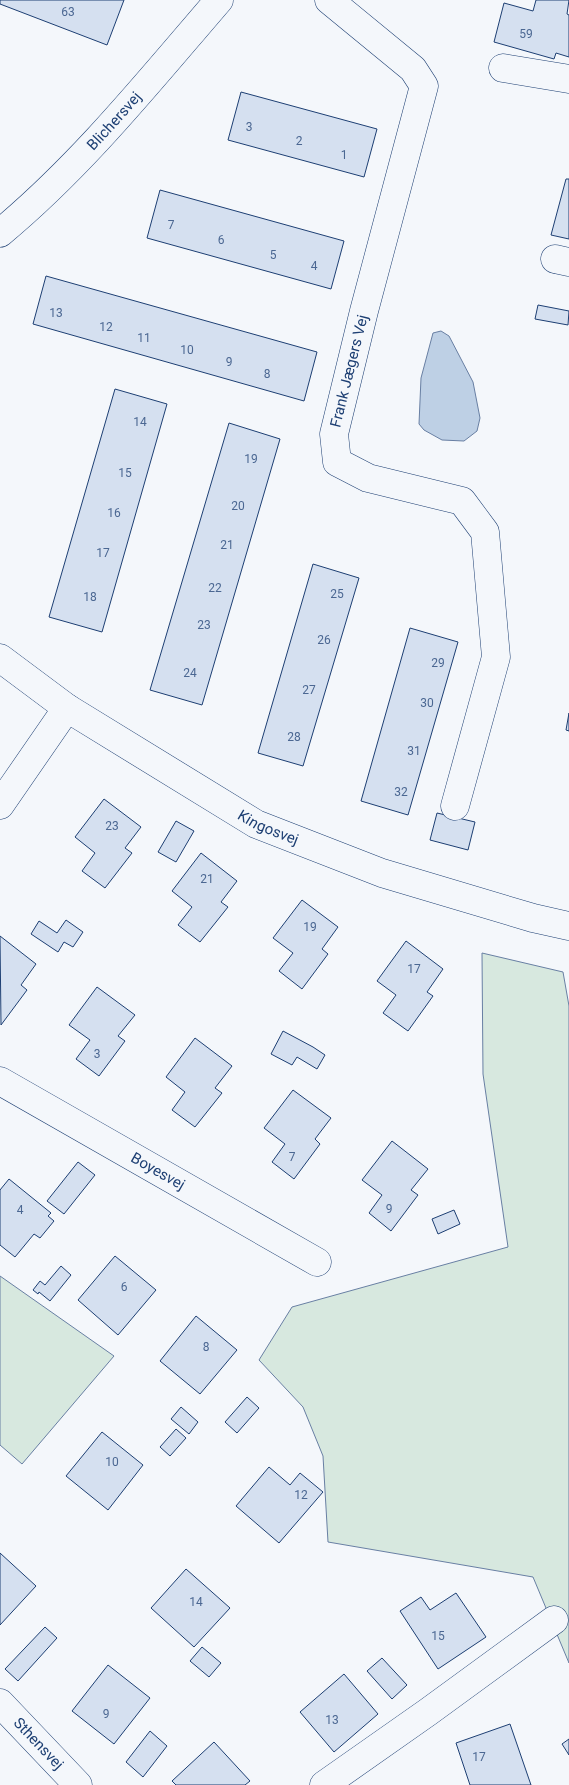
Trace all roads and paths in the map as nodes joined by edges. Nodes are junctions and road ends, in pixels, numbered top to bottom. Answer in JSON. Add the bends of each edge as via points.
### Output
{"nodes":[{"id":1,"x":219,"y":0,"type":"edge"},
{"id":2,"x":329,"y":0,"type":"edge"},
{"id":3,"x":503,"y":68,"type":"dead end"},
{"id":4,"x":569,"y":79,"type":"edge"},
{"id":5,"x":0,"y":233,"type":"edge"},
{"id":6,"x":0,"y":658,"type":"edge"},
{"id":7,"x":67,"y":708,"type":"junction"},
{"id":8,"x":0,"y":805,"type":"edge"},
{"id":9,"x":455,"y":806,"type":"dead end"},
{"id":10,"x":569,"y":926,"type":"edge"},
{"id":11,"x":0,"y":1081,"type":"edge"},
{"id":12,"x":317,"y":1262,"type":"dead end"},
{"id":13,"x":554,"y":1620,"type":"dead end"},
{"id":14,"x":0,"y":1703,"type":"edge"},
{"id":15,"x":78,"y":1785,"type":"edge"},
{"id":16,"x":324,"y":1785,"type":"edge"}],
"edges":[{"from":1,"to":5,"type":"street","name":"Blichersvej","via":[[113,122],[30,209]]},
{"from":2,"to":9,"type":"street","name":"Frank Jægers Vej","via":[[413,69],[424,86],[334,434],[337,462],[368,478],[462,501],[485,532],[496,658]]},
{"from":3,"to":4,"type":"street"},
{"from":6,"to":7,"type":"street","name":"Kingosvej"},
{"from":7,"to":8,"type":"street"},
{"from":7,"to":10,"type":"street","name":"Kingosvej","via":[[256,824],[382,874]]},
{"from":11,"to":12,"type":"street","name":"Boyesvej"},
{"from":13,"to":16,"type":"street"},
{"from":14,"to":15,"type":"street","name":"Sthensvej"}]}
